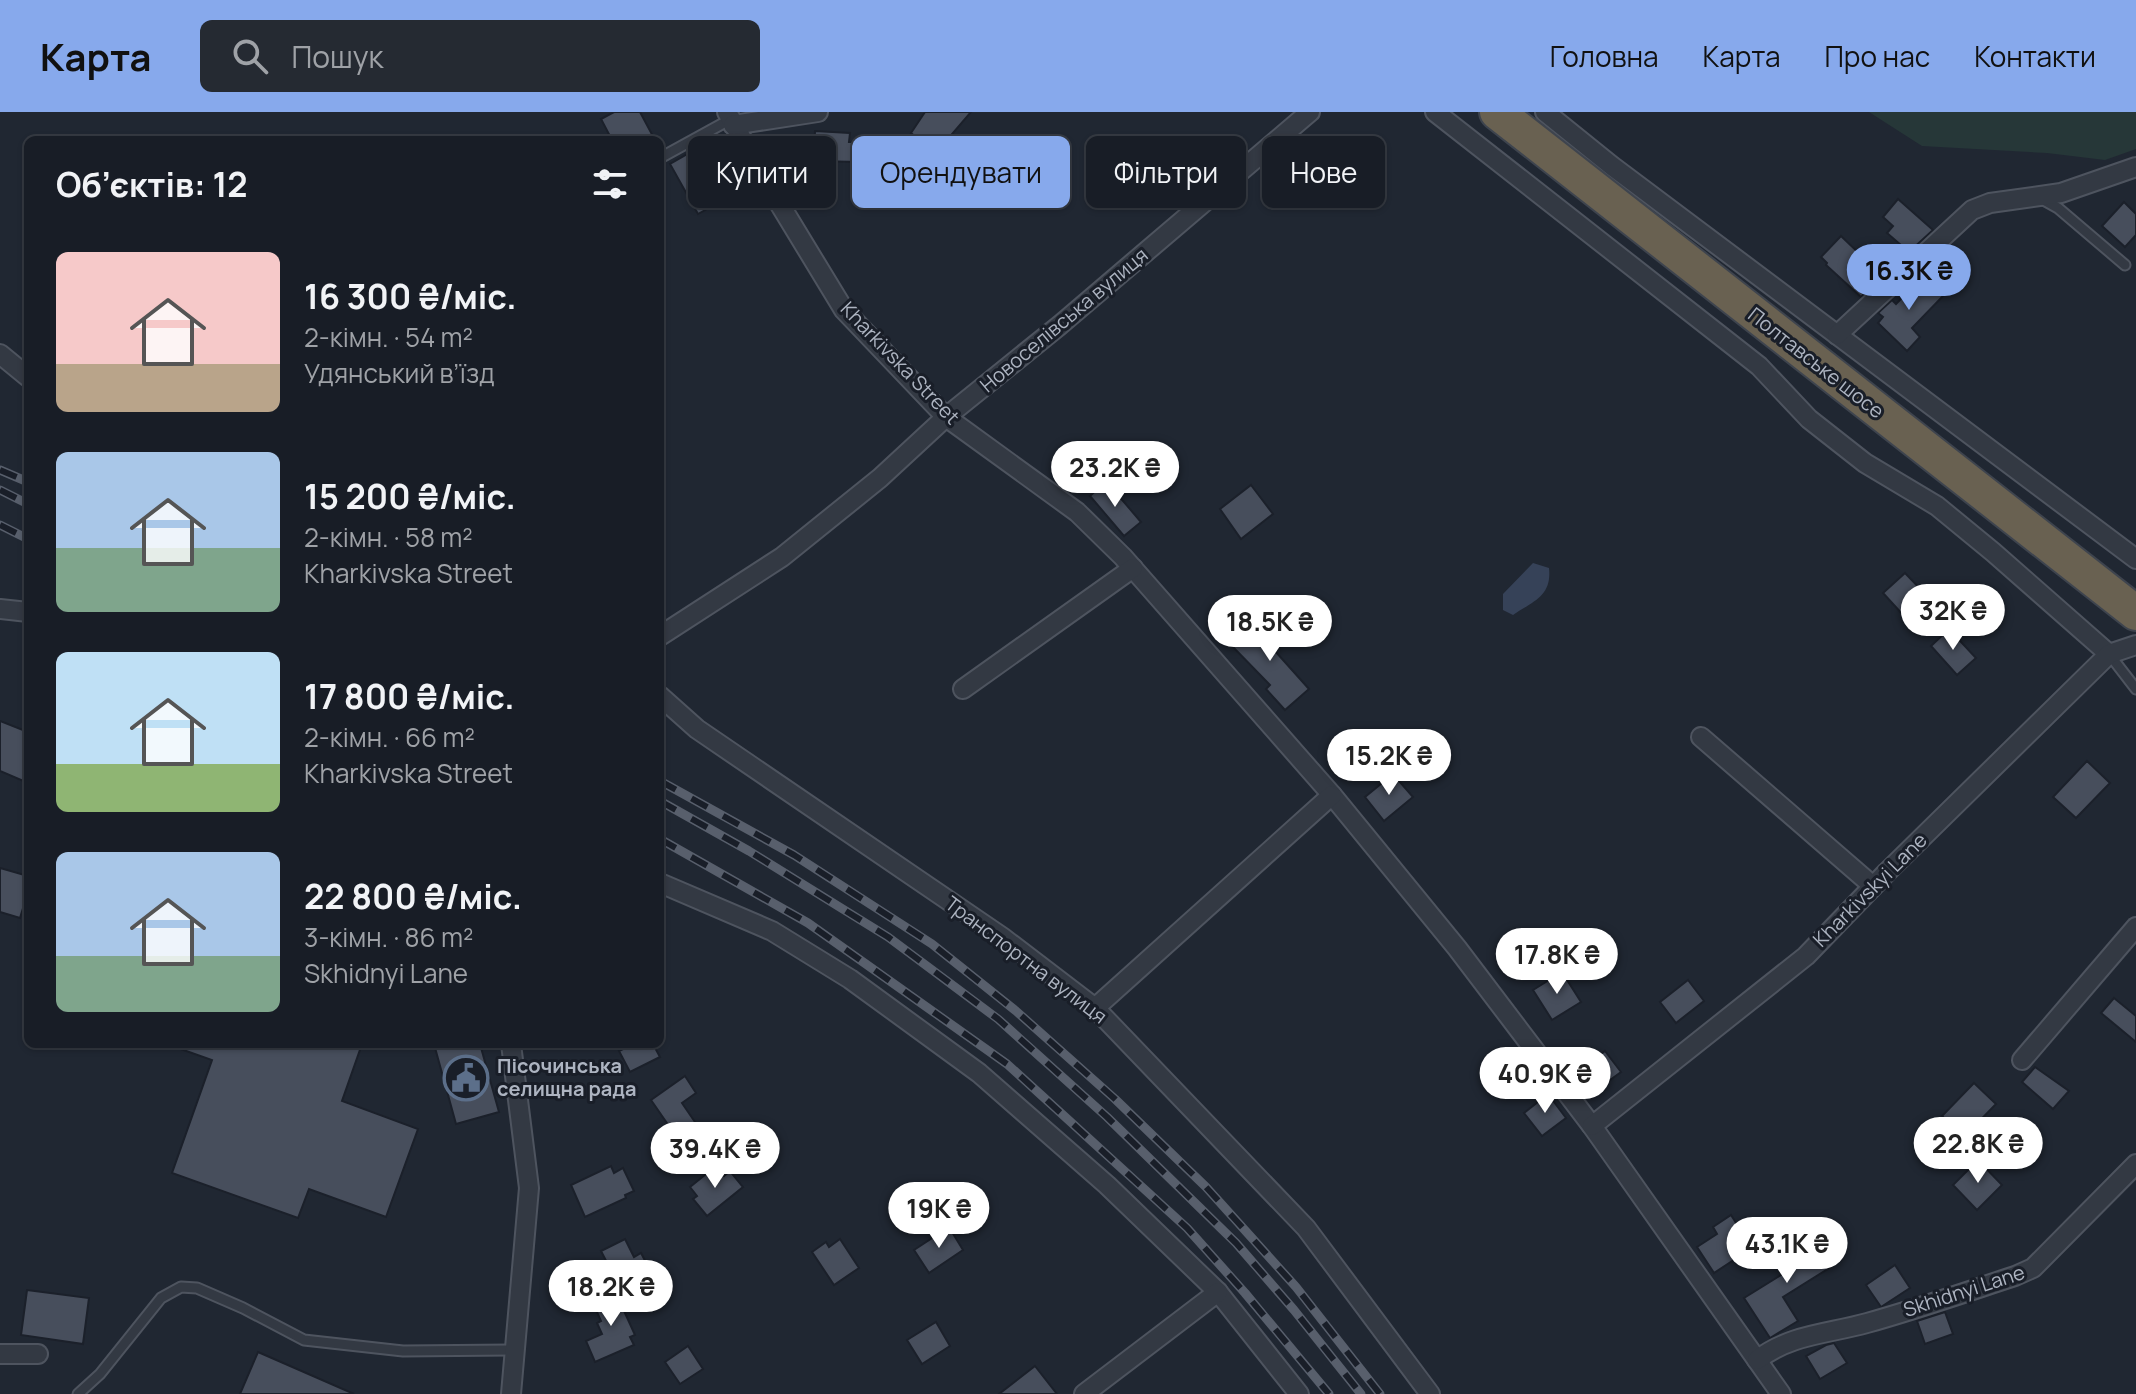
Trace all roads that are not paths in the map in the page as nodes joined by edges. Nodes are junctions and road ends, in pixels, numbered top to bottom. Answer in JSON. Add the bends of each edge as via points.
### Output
{"nodes":[{"id":1,"x":818,"y":112,"type":"edge"},
{"id":2,"x":1310,"y":112,"type":"edge"},
{"id":3,"x":1435,"y":112,"type":"edge"},
{"id":4,"x":1497,"y":112,"type":"edge"},
{"id":5,"x":1545,"y":112,"type":"edge"},
{"id":6,"x":730,"y":119,"type":"edge"},
{"id":7,"x":664,"y":156,"type":"edge"},
{"id":8,"x":2136,"y":167,"type":"edge"},
{"id":9,"x":2038,"y":197,"type":"junction"},
{"id":10,"x":2125,"y":265,"type":"dead end"},
{"id":11,"x":1837,"y":335,"type":"junction"},
{"id":12,"x":0,"y":354,"type":"edge"},
{"id":13,"x":24,"y":374,"type":"edge"},
{"id":14,"x":946,"y":417,"type":"junction"},
{"id":15,"x":2136,"y":559,"type":"edge"},
{"id":16,"x":1133,"y":568,"type":"junction"},
{"id":17,"x":0,"y":609,"type":"edge"},
{"id":18,"x":24,"y":612,"type":"edge"},
{"id":19,"x":2136,"y":613,"type":"edge"},
{"id":20,"x":664,"y":633,"type":"edge"},
{"id":21,"x":2136,"y":645,"type":"edge"},
{"id":22,"x":2109,"y":654,"type":"junction"},
{"id":23,"x":963,"y":689,"type":"dead end"},
{"id":24,"x":2136,"y":689,"type":"edge"},
{"id":25,"x":664,"y":700,"type":"edge"},
{"id":26,"x":1701,"y":737,"type":"dead end"},
{"id":27,"x":1332,"y":795,"type":"junction"},
{"id":28,"x":664,"y":885,"type":"edge"},
{"id":29,"x":1873,"y":886,"type":"junction"},
{"id":30,"x":2136,"y":927,"type":"edge"},
{"id":31,"x":1095,"y":1008,"type":"junction"},
{"id":32,"x":512,"y":1048,"type":"edge"},
{"id":33,"x":2022,"y":1060,"type":"dead end"},
{"id":34,"x":1592,"y":1126,"type":"junction"},
{"id":35,"x":2136,"y":1164,"type":"edge"},
{"id":36,"x":1218,"y":1292,"type":"junction"},
{"id":37,"x":514,"y":1350,"type":"junction"},
{"id":38,"x":0,"y":1354,"type":"edge"},
{"id":39,"x":38,"y":1354,"type":"dead end"},
{"id":40,"x":1757,"y":1360,"type":"junction"},
{"id":41,"x":78,"y":1394,"type":"edge"},
{"id":42,"x":511,"y":1394,"type":"edge"},
{"id":43,"x":1084,"y":1394,"type":"edge"},
{"id":44,"x":1299,"y":1394,"type":"edge"},
{"id":45,"x":1430,"y":1394,"type":"edge"},
{"id":46,"x":1781,"y":1394,"type":"edge"}],
"edges":[{"from":1,"to":6,"type":"street"},
{"from":2,"to":14,"type":"street","name":"Новоселівська вулиця"},
{"from":3,"to":22,"type":"street","via":[[1759,366],[1809,419],[1865,463],[1937,506]]},
{"from":4,"to":19,"type":"highway","name":"Полтавське шосе"},
{"from":5,"to":11,"type":"street"},
{"from":6,"to":7,"type":"lane"},
{"from":6,"to":14,"type":"street","name":"Kharkivska Street","via":[[844,310]]},
{"from":8,"to":9,"type":"street"},
{"from":9,"to":10,"type":"lane"},
{"from":9,"to":11,"type":"street","via":[[1972,210]]},
{"from":11,"to":15,"type":"street"},
{"from":12,"to":13,"type":"street"},
{"from":14,"to":16,"type":"street","name":"Kharkivska Street","via":[[1077,512]]},
{"from":14,"to":20,"type":"street","name":"Новоселівська вулиця","via":[[782,557]]},
{"from":16,"to":23,"type":"street"},
{"from":16,"to":27,"type":"street","name":"Kharkivska Street"},
{"from":17,"to":18,"type":"street"},
{"from":21,"to":22,"type":"street","name":"Kharkivskyi Lane"},
{"from":22,"to":24,"type":"lane"},
{"from":22,"to":29,"type":"street","name":"Kharkivskyi Lane"},
{"from":25,"to":31,"type":"street","name":"Транспортна вулиця","via":[[697,729],[1002,937]]},
{"from":26,"to":29,"type":"street"},
{"from":27,"to":31,"type":"street"},
{"from":27,"to":34,"type":"street","name":"Kharkivska Street"},
{"from":28,"to":36,"type":"street","via":[[772,931],[850,979],[966,1064],[1107,1185]]},
{"from":29,"to":34,"type":"street","name":"Kharkivskyi Lane","via":[[1770,987]]},
{"from":30,"to":33,"type":"street"},
{"from":31,"to":45,"type":"street","name":"Транспортна вулиця","via":[[1306,1228]]},
{"from":32,"to":37,"type":"street","via":[[529,1188]]},
{"from":34,"to":40,"type":"street","name":"Kharkivska Street"},
{"from":35,"to":40,"type":"street","name":"Skhidnyi Lane","via":[[2033,1268],[1864,1324],[1788,1341]]},
{"from":36,"to":43,"type":"street"},
{"from":36,"to":44,"type":"street"},
{"from":37,"to":41,"type":"lane","via":[[403,1351],[304,1340],[197,1288],[181,1287],[161,1298]]},
{"from":37,"to":42,"type":"street"},
{"from":38,"to":39,"type":"street"},
{"from":40,"to":46,"type":"street","name":"Kharkivska Street"}]}
